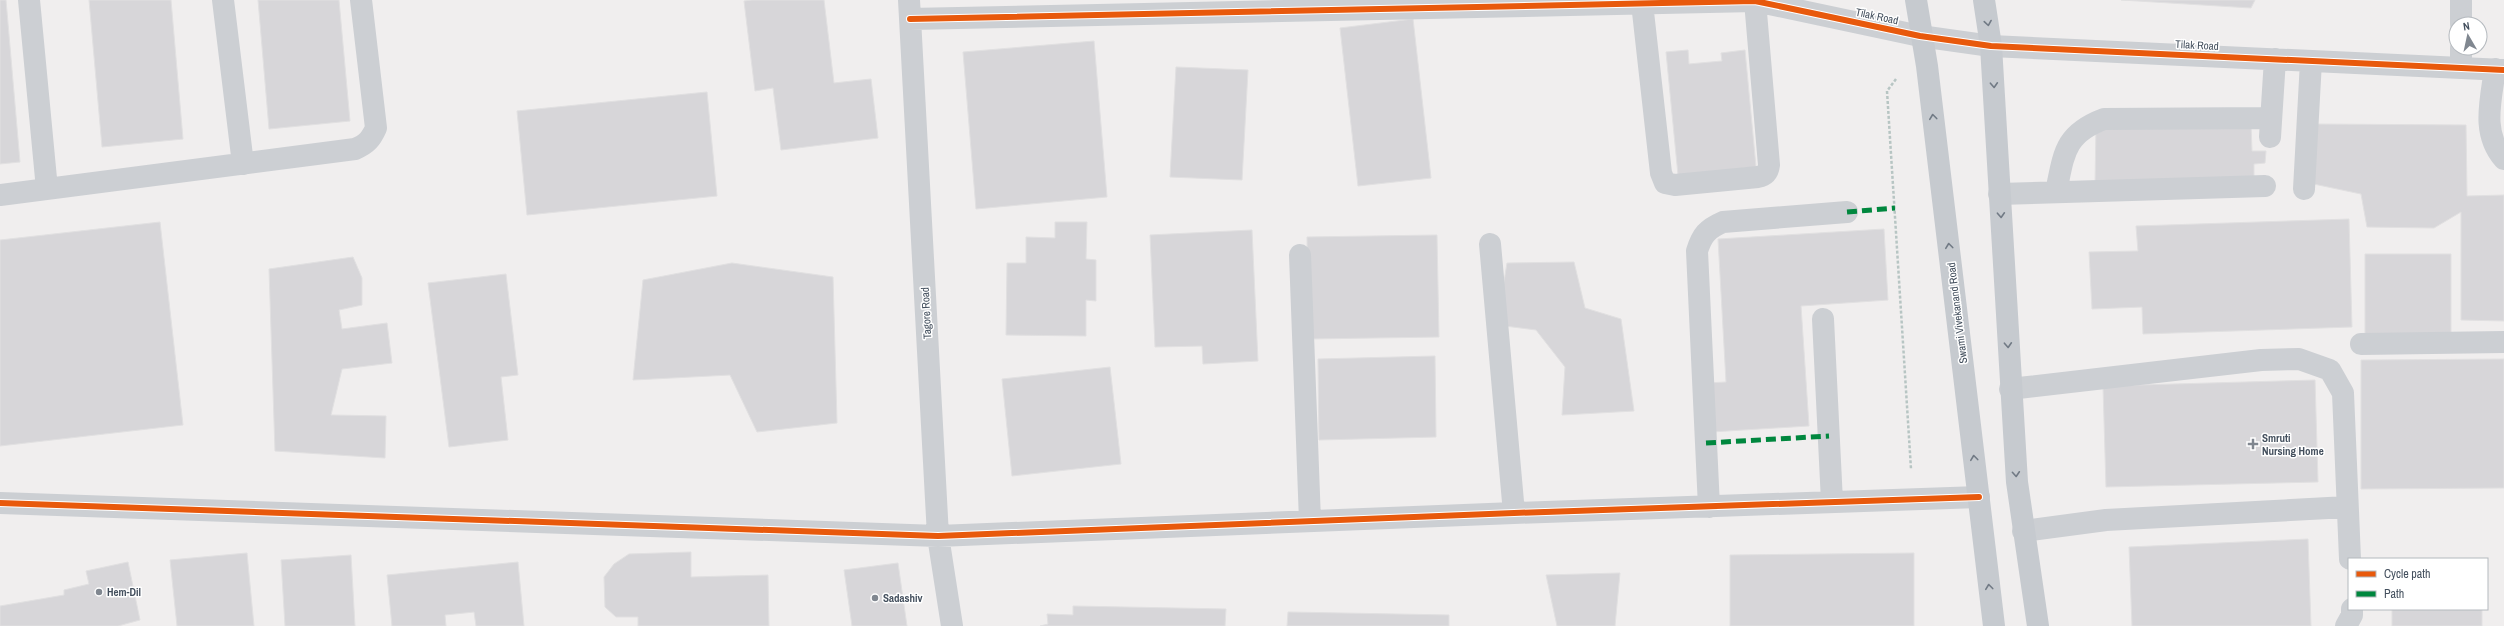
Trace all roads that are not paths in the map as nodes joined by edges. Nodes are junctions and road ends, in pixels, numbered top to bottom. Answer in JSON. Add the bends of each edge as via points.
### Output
{"nodes":[{"id":1,"x":29,"y":0,"type":"edge"},
{"id":2,"x":223,"y":0,"type":"edge"},
{"id":3,"x":360,"y":0,"type":"edge"},
{"id":4,"x":1916,"y":0,"type":"edge"},
{"id":5,"x":1984,"y":0,"type":"edge"},
{"id":6,"x":2462,"y":0,"type":"edge"},
{"id":7,"x":1755,"y":1,"type":"edge"},
{"id":8,"x":1642,"y":3,"type":"junction"},
{"id":9,"x":909,"y":9,"type":"edge"},
{"id":10,"x":2461,"y":16,"type":"edge"},
{"id":11,"x":1920,"y":36,"type":"junction"},
{"id":12,"x":1992,"y":46,"type":"junction"},
{"id":13,"x":2461,"y":58,"type":"edge"},
{"id":14,"x":2275,"y":59,"type":"junction"},
{"id":15,"x":2311,"y":61,"type":"junction"},
{"id":16,"x":2499,"y":69,"type":"edge"},
{"id":17,"x":2504,"y":159,"type":"edge"},
{"id":18,"x":243,"y":164,"type":"junction"},
{"id":19,"x":2265,"y":186,"type":"dead end"},
{"id":20,"x":48,"y":189,"type":"junction"},
{"id":21,"x":2304,"y":189,"type":"dead end"},
{"id":22,"x":2056,"y":192,"type":"junction"},
{"id":23,"x":2000,"y":194,"type":"junction"},
{"id":24,"x":0,"y":195,"type":"edge"},
{"id":25,"x":1847,"y":212,"type":"dead end"},
{"id":26,"x":1490,"y":244,"type":"dead end"},
{"id":27,"x":1300,"y":255,"type":"dead end"},
{"id":28,"x":1823,"y":319,"type":"dead end"},
{"id":29,"x":2504,"y":342,"type":"edge"},
{"id":30,"x":2361,"y":344,"type":"dead end"},
{"id":31,"x":2010,"y":389,"type":"junction"},
{"id":32,"x":1979,"y":497,"type":"junction"},
{"id":33,"x":1832,"y":502,"type":"junction"},
{"id":34,"x":0,"y":503,"type":"edge"},
{"id":35,"x":1709,"y":507,"type":"junction"},
{"id":36,"x":2348,"y":507,"type":"junction"},
{"id":37,"x":1514,"y":512,"type":"junction"},
{"id":38,"x":1310,"y":521,"type":"junction"},
{"id":39,"x":2023,"y":531,"type":"junction"},
{"id":40,"x":938,"y":536,"type":"junction"},
{"id":41,"x":2350,"y":558,"type":"edge"},
{"id":42,"x":2352,"y":610,"type":"edge"},
{"id":43,"x":952,"y":626,"type":"edge"},
{"id":44,"x":1994,"y":626,"type":"edge"},
{"id":45,"x":2038,"y":626,"type":"edge"},
{"id":46,"x":2346,"y":626,"type":"edge"}],
"edges":[{"from":1,"to":20,"type":"street"},
{"from":2,"to":18,"type":"street"},
{"from":3,"to":18,"type":"street","via":[[376,128],[371,139],[355,149]]},
{"from":4,"to":11,"type":"main road","name":"Swami Vivekanand Road"},
{"from":5,"to":12,"type":"main road","one_way":true},
{"from":6,"to":10,"type":"street"},
{"from":7,"to":8,"type":"street","name":"Tilak Road"},
{"from":7,"to":8,"type":"street","via":[[1769,166],[1767,172],[1764,176],[1758,177],[1675,185],[1665,183],[1661,173]]},
{"from":7,"to":11,"type":"street","name":"Tilak Road"},
{"from":8,"to":9,"type":"street","name":"Tilak Road"},
{"from":9,"to":40,"type":"street","name":"Tagore Road"},
{"from":11,"to":12,"type":"street","name":"Tilak Road"},
{"from":32,"to":11,"type":"main road","name":"Swami Vivekanand Road","one_way":true,"via":[[1927,66]]},
{"from":12,"to":14,"type":"street","name":"Tilak Road"},
{"from":12,"to":23,"type":"main road","one_way":true},
{"from":13,"to":15,"type":"street","name":"Tilak Road"},
{"from":13,"to":16,"type":"street","name":"Tilak Road"},
{"from":14,"to":15,"type":"street","name":"Tilak Road"},
{"from":14,"to":22,"type":"street","via":[[2270,127],[2104,119],[2084,127],[2065,152]]},
{"from":15,"to":21,"type":"street"},
{"from":16,"to":17,"type":"street","via":[[2488,126],[2494,144]]},
{"from":18,"to":20,"type":"street"},
{"from":19,"to":22,"type":"street"},
{"from":20,"to":24,"type":"street"},
{"from":22,"to":23,"type":"street"},
{"from":23,"to":31,"type":"main road","one_way":true},
{"from":25,"to":35,"type":"street","via":[[1723,222],[1709,228],[1701,237],[1697,251]]},
{"from":26,"to":37,"type":"street"},
{"from":27,"to":38,"type":"street"},
{"from":28,"to":33,"type":"street"},
{"from":29,"to":30,"type":"street"},
{"from":31,"to":36,"type":"street","via":[[2261,360],[2299,359],[2330,370],[2343,394]]},
{"from":31,"to":39,"type":"main road","one_way":true},
{"from":32,"to":33,"type":"street"},
{"from":44,"to":32,"type":"main road","name":"Swami Vivekanand Road","one_way":true},
{"from":33,"to":35,"type":"street"},
{"from":34,"to":40,"type":"street"},
{"from":35,"to":37,"type":"street"},
{"from":36,"to":39,"type":"street","via":[[2106,520]]},
{"from":36,"to":41,"type":"street"},
{"from":37,"to":38,"type":"street"},
{"from":38,"to":40,"type":"street"},
{"from":39,"to":45,"type":"main road"},
{"from":40,"to":43,"type":"street","name":"Tagore Road"},
{"from":42,"to":46,"type":"street"}]}
